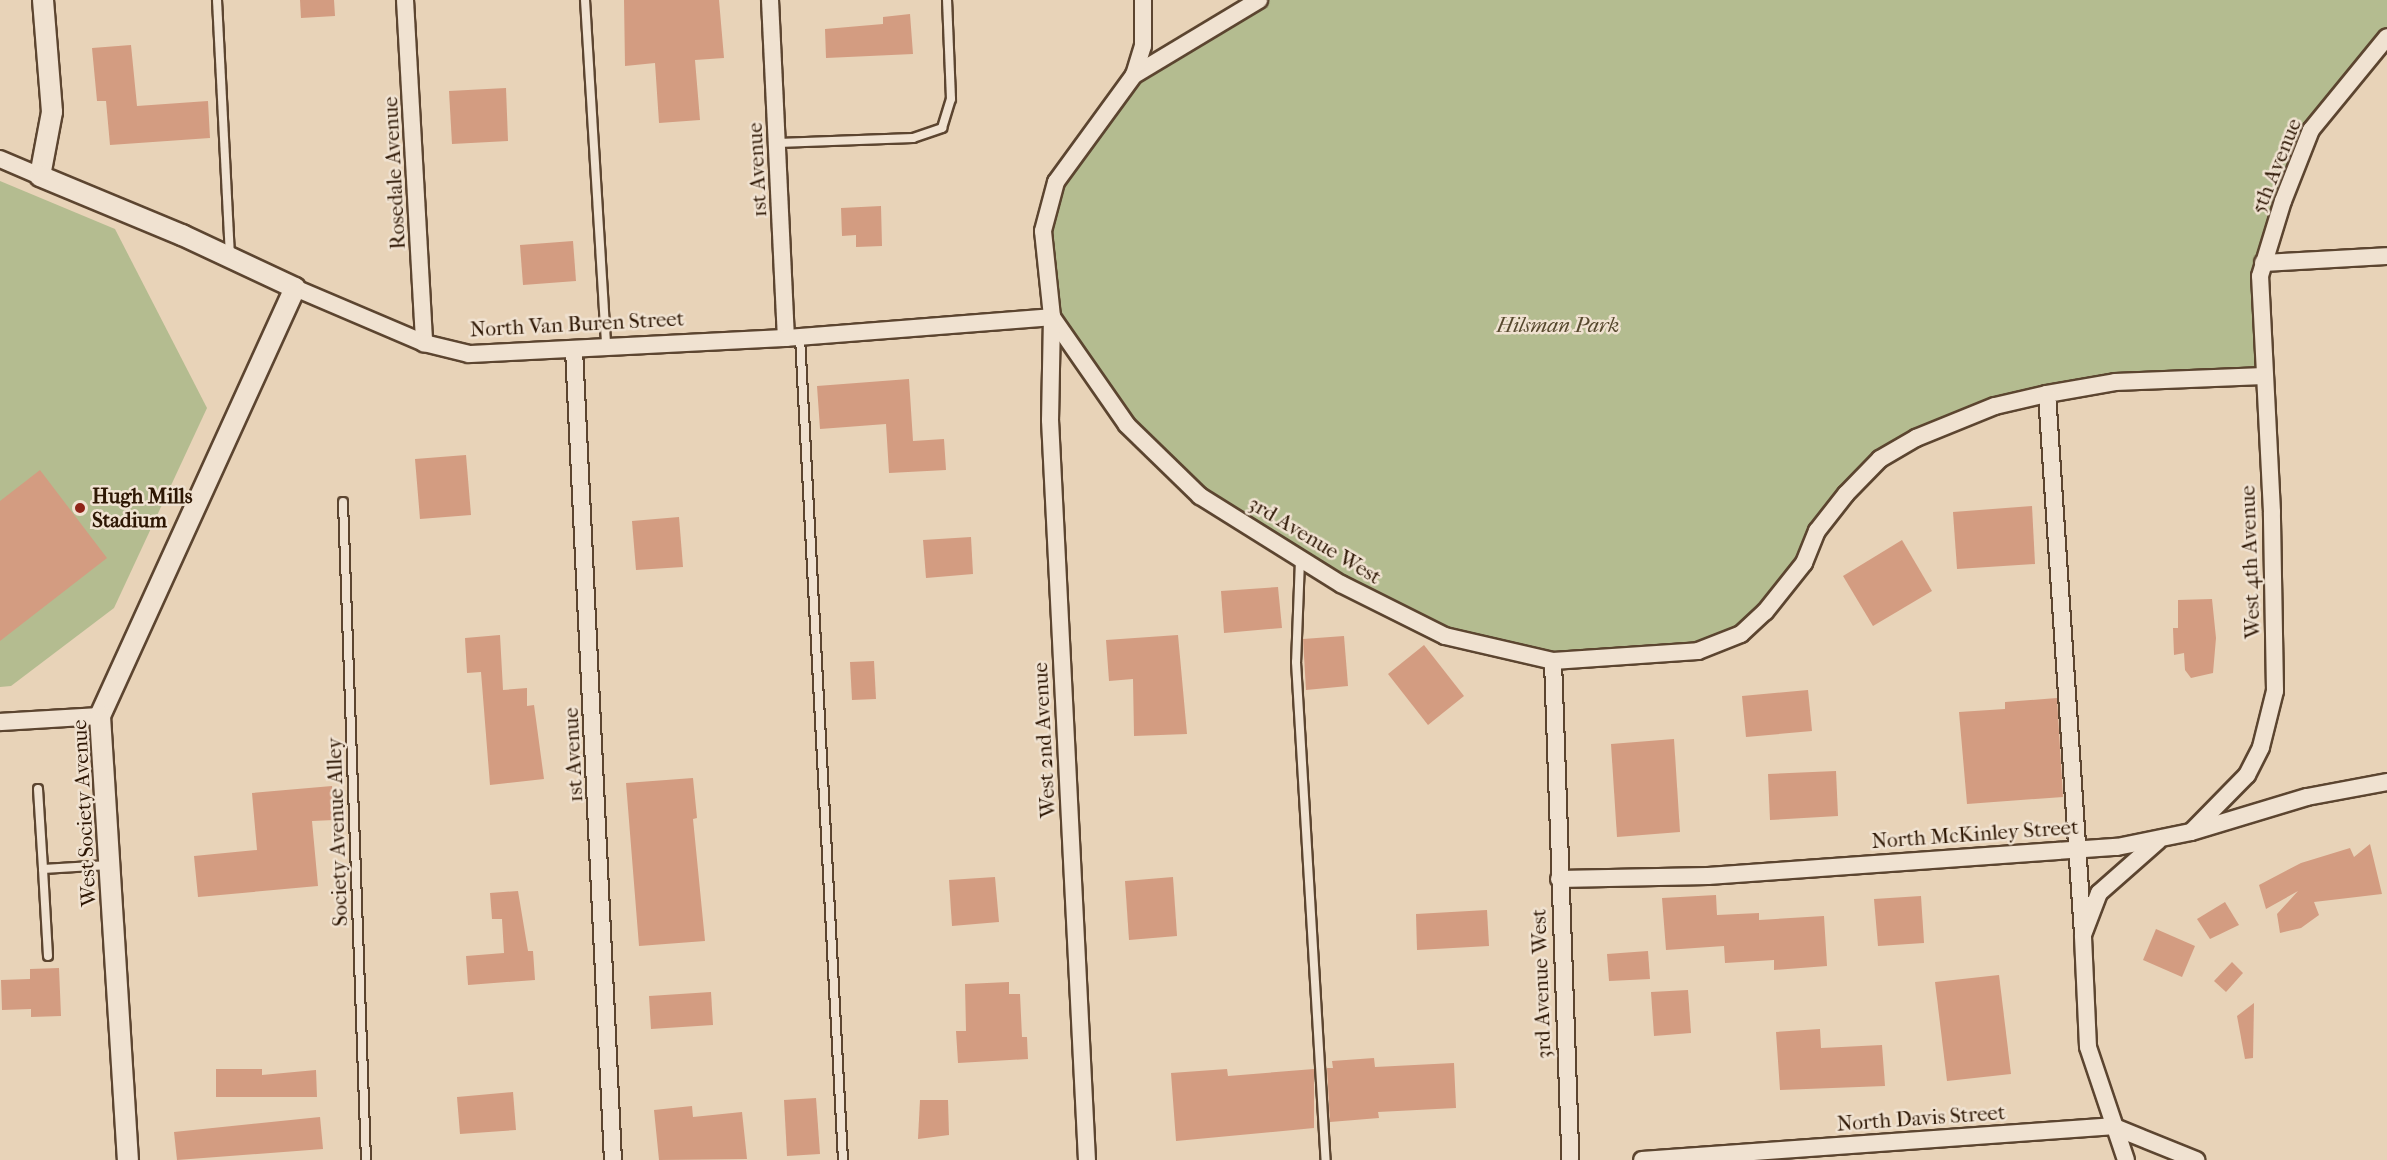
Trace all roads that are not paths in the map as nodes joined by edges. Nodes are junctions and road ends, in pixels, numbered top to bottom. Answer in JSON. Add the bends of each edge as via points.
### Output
{"nodes":[{"id":1,"x":43,"y":0,"type":"edge"},
{"id":2,"x":217,"y":0,"type":"edge"},
{"id":3,"x":405,"y":0,"type":"edge"},
{"id":4,"x":585,"y":0,"type":"edge"},
{"id":5,"x":770,"y":0,"type":"edge"},
{"id":6,"x":947,"y":0,"type":"edge"},
{"id":7,"x":1143,"y":0,"type":"edge"},
{"id":8,"x":1259,"y":0,"type":"edge"},
{"id":9,"x":2387,"y":37,"type":"edge"},
{"id":10,"x":1134,"y":75,"type":"junction"},
{"id":11,"x":778,"y":143,"type":"junction"},
{"id":12,"x":0,"y":159,"type":"edge"},
{"id":13,"x":40,"y":176,"type":"junction"},
{"id":14,"x":2387,"y":256,"type":"edge"},
{"id":15,"x":230,"y":257,"type":"junction"},
{"id":16,"x":2263,"y":263,"type":"junction"},
{"id":17,"x":295,"y":288,"type":"junction"},
{"id":18,"x":1052,"y":317,"type":"junction"},
{"id":19,"x":793,"y":337,"type":"junction"},
{"id":20,"x":424,"y":343,"type":"junction"},
{"id":21,"x":606,"y":347,"type":"junction"},
{"id":22,"x":574,"y":349,"type":"junction"},
{"id":23,"x":2264,"y":376,"type":"junction"},
{"id":24,"x":2047,"y":394,"type":"junction"},
{"id":25,"x":343,"y":502,"type":"dead end"},
{"id":26,"x":1300,"y":560,"type":"junction"},
{"id":27,"x":1553,"y":661,"type":"junction"},
{"id":28,"x":100,"y":716,"type":"junction"},
{"id":29,"x":0,"y":722,"type":"edge"},
{"id":30,"x":2387,"y":782,"type":"edge"},
{"id":31,"x":38,"y":789,"type":"dead end"},
{"id":32,"x":2191,"y":832,"type":"junction"},
{"id":33,"x":2160,"y":839,"type":"junction"},
{"id":34,"x":2075,"y":850,"type":"junction"},
{"id":35,"x":109,"y":865,"type":"junction"},
{"id":36,"x":43,"y":869,"type":"junction"},
{"id":37,"x":1559,"y":879,"type":"junction"},
{"id":38,"x":2083,"y":934,"type":"junction"},
{"id":39,"x":48,"y":956,"type":"dead end"},
{"id":40,"x":2112,"y":1126,"type":"junction"},
{"id":41,"x":128,"y":1160,"type":"edge"},
{"id":42,"x":366,"y":1160,"type":"edge"},
{"id":43,"x":613,"y":1160,"type":"edge"},
{"id":44,"x":843,"y":1160,"type":"edge"},
{"id":45,"x":1087,"y":1160,"type":"edge"},
{"id":46,"x":1326,"y":1160,"type":"edge"},
{"id":47,"x":1570,"y":1160,"type":"edge"},
{"id":48,"x":1642,"y":1160,"type":"edge"},
{"id":49,"x":2126,"y":1160,"type":"edge"},
{"id":50,"x":2196,"y":1160,"type":"edge"}],
"edges":[{"from":1,"to":13,"type":"street","via":[[52,112]]},
{"from":2,"to":15,"type":"lane"},
{"from":3,"to":20,"type":"street","name":"Rosedale Avenue"},
{"from":4,"to":21,"type":"lane"},
{"from":5,"to":11,"type":"street","name":"1st Avenue"},
{"from":6,"to":11,"type":"lane","via":[[951,99],[942,128],[913,138]]},
{"from":7,"to":10,"type":"street","via":[[1143,46]]},
{"from":8,"to":10,"type":"street","name":"3rd Avenue West"},
{"from":9,"to":16,"type":"street","name":"5th Avenue","via":[[2311,130]]},
{"from":10,"to":18,"type":"street","name":"3rd Avenue West","via":[[1056,182],[1043,231]]},
{"from":11,"to":19,"type":"street","name":"1st Avenue"},
{"from":12,"to":13,"type":"street","name":"North Van Buren Street"},
{"from":13,"to":15,"type":"street","name":"North Van Buren Street"},
{"from":14,"to":16,"type":"street"},
{"from":15,"to":17,"type":"street","name":"North Van Buren Street"},
{"from":16,"to":23,"type":"street","name":"West 4th Avenue","via":[[2260,276]]},
{"from":17,"to":20,"type":"street","name":"North Van Buren Street"},
{"from":17,"to":28,"type":"street","name":"West Society Avenue"},
{"from":18,"to":19,"type":"street","name":"North Van Buren Street"},
{"from":18,"to":26,"type":"street","name":"3rd Avenue West","via":[[1127,425],[1167,467],[1200,496]]},
{"from":18,"to":45,"type":"street","name":"West 2nd Avenue","via":[[1050,420]]},
{"from":19,"to":21,"type":"street","name":"North Van Buren Street"},
{"from":19,"to":44,"type":"lane"},
{"from":20,"to":22,"type":"street","name":"North Van Buren Street","via":[[469,354]]},
{"from":21,"to":22,"type":"street","name":"North Van Buren Street"},
{"from":22,"to":43,"type":"street","name":"1st Avenue"},
{"from":23,"to":24,"type":"street","via":[[2115,382]]},
{"from":23,"to":32,"type":"street","name":"West 4th Avenue","via":[[2272,512],[2275,691],[2261,747],[2247,775]]},
{"from":24,"to":27,"type":"street","via":[[1955,420],[1880,459],[1817,531],[1794,576],[1765,612],[1730,640],[1698,651]]},
{"from":24,"to":34,"type":"street"},
{"from":25,"to":42,"type":"lane","name":"Society Avenue Alley"},
{"from":26,"to":27,"type":"street","name":"3rd Avenue West","via":[[1445,636]]},
{"from":26,"to":46,"type":"lane","via":[[1296,662]]},
{"from":27,"to":37,"type":"street","name":"3rd Avenue West"},
{"from":28,"to":29,"type":"street"},
{"from":28,"to":35,"type":"street","name":"West Society Avenue"},
{"from":30,"to":32,"type":"street","name":"North McKinley Street","via":[[2307,796]]},
{"from":31,"to":36,"type":"lane"},
{"from":32,"to":33,"type":"street","name":"North McKinley Street"},
{"from":33,"to":34,"type":"street","name":"North McKinley Street"},
{"from":33,"to":38,"type":"street","via":[[2100,893]]},
{"from":34,"to":37,"type":"street","name":"North McKinley Street","via":[[1708,876]]},
{"from":34,"to":38,"type":"street"},
{"from":35,"to":36,"type":"lane"},
{"from":35,"to":41,"type":"street","name":"West Society Avenue"},
{"from":36,"to":39,"type":"lane"},
{"from":37,"to":47,"type":"street","name":"3rd Avenue West"},
{"from":38,"to":40,"type":"street","via":[[2088,1047]]},
{"from":40,"to":48,"type":"street","name":"North Davis Street"},
{"from":40,"to":49,"type":"street"},
{"from":40,"to":50,"type":"street","name":"North Davis Street"}]}
